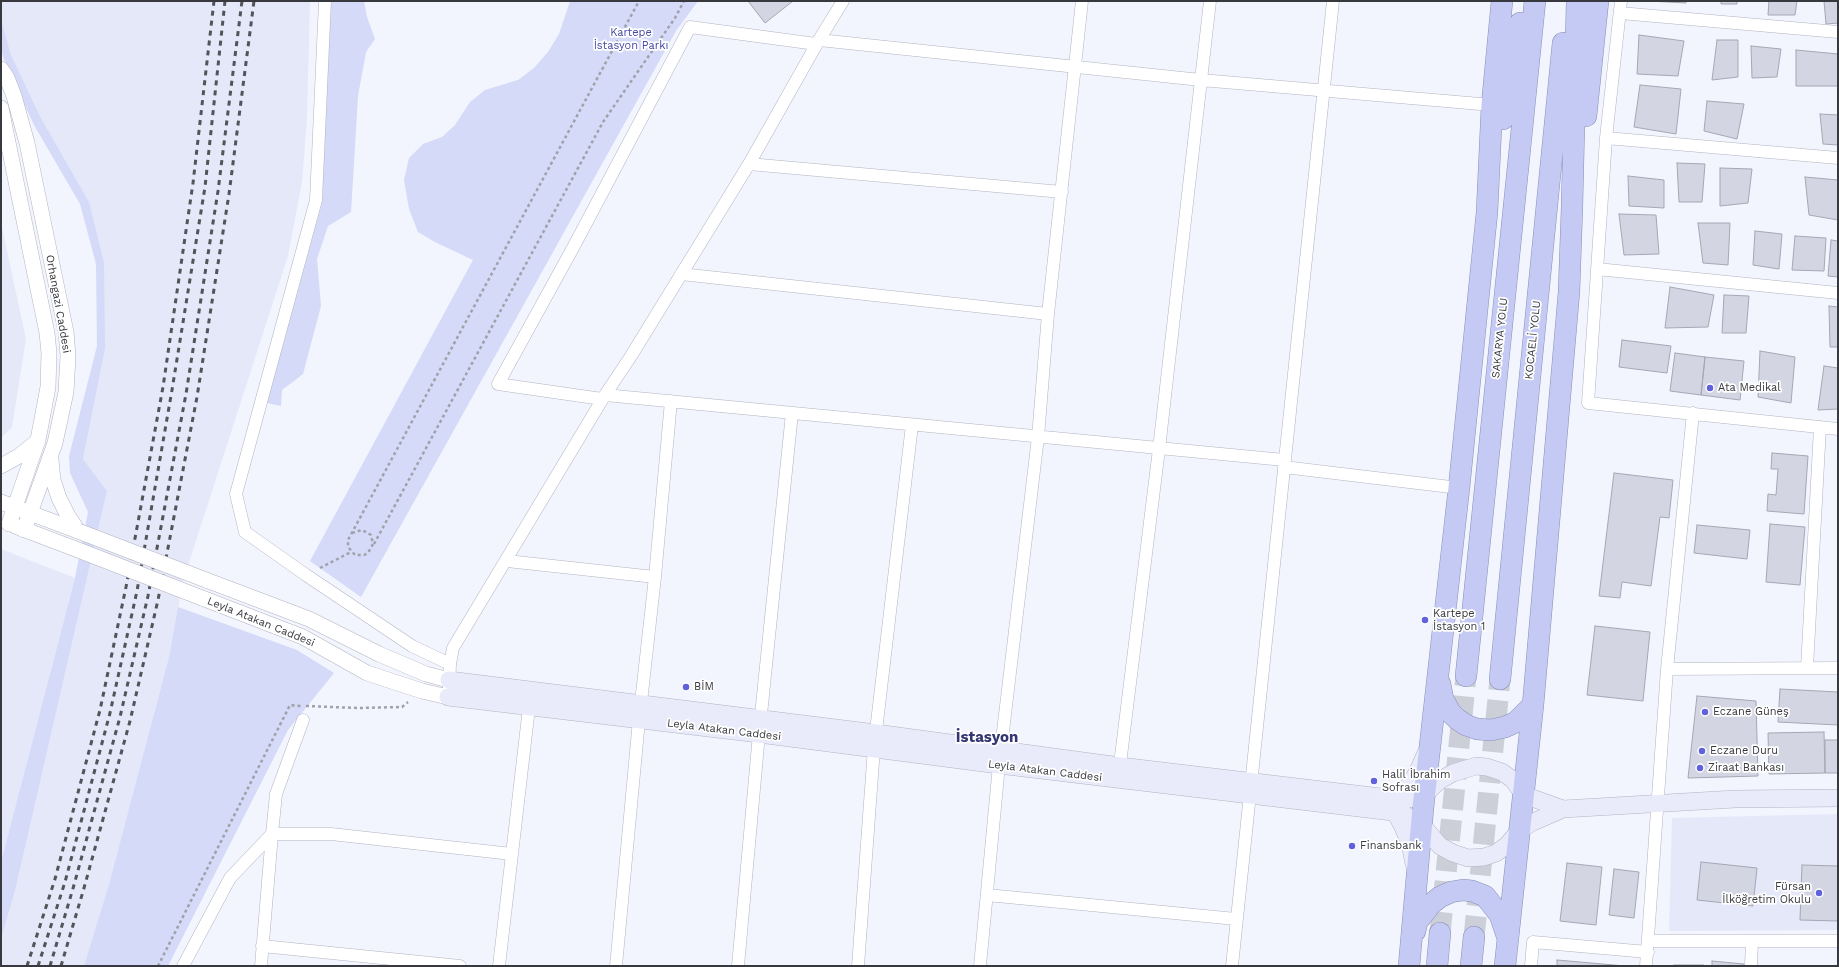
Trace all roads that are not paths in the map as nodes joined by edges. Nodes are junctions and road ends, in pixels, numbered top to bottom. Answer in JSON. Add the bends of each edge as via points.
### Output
{"nodes":[{"id":1,"x":325,"y":1,"type":"edge"},
{"id":2,"x":843,"y":1,"type":"edge"},
{"id":3,"x":1082,"y":1,"type":"edge"},
{"id":4,"x":1210,"y":1,"type":"edge"},
{"id":5,"x":1333,"y":1,"type":"edge"},
{"id":6,"x":1502,"y":1,"type":"edge"},
{"id":7,"x":1524,"y":1,"type":"edge"},
{"id":8,"x":1535,"y":1,"type":"edge"},
{"id":9,"x":1567,"y":1,"type":"edge"},
{"id":10,"x":1577,"y":1,"type":"edge"},
{"id":11,"x":1598,"y":1,"type":"edge"},
{"id":12,"x":1621,"y":7,"type":"edge"},
{"id":13,"x":1838,"y":32,"type":"edge"},
{"id":14,"x":817,"y":42,"type":"junction"},
{"id":15,"x":1074,"y":66,"type":"junction"},
{"id":16,"x":3,"y":70,"type":"edge"},
{"id":17,"x":1201,"y":80,"type":"junction"},
{"id":18,"x":1323,"y":90,"type":"junction"},
{"id":19,"x":1492,"y":104,"type":"junction"},
{"id":20,"x":1,"y":108,"type":"edge"},
{"id":21,"x":1606,"y":138,"type":"junction"},
{"id":22,"x":1838,"y":158,"type":"edge"},
{"id":23,"x":749,"y":164,"type":"junction"},
{"id":24,"x":1062,"y":192,"type":"junction"},
{"id":25,"x":1487,"y":212,"type":"junction"},
{"id":26,"x":1597,"y":269,"type":"junction"},
{"id":27,"x":681,"y":274,"type":"junction"},
{"id":28,"x":1569,"y":292,"type":"junction"},
{"id":29,"x":1838,"y":293,"type":"edge"},
{"id":30,"x":1048,"y":314,"type":"junction"},
{"id":31,"x":604,"y":397,"type":"junction"},
{"id":32,"x":671,"y":401,"type":"junction"},
{"id":33,"x":792,"y":413,"type":"junction"},
{"id":34,"x":1693,"y":413,"type":"junction"},
{"id":35,"x":912,"y":425,"type":"junction"},
{"id":36,"x":1820,"y":427,"type":"junction"},
{"id":37,"x":1838,"y":428,"type":"edge"},
{"id":38,"x":1038,"y":437,"type":"junction"},
{"id":39,"x":38,"y":440,"type":"junction"},
{"id":40,"x":1159,"y":449,"type":"junction"},
{"id":41,"x":50,"y":458,"type":"junction"},
{"id":42,"x":1284,"y":464,"type":"junction"},
{"id":43,"x":1,"y":466,"type":"edge"},
{"id":44,"x":1459,"y":488,"type":"junction"},
{"id":45,"x":8,"y":504,"type":"edge"},
{"id":46,"x":30,"y":513,"type":"junction"},
{"id":47,"x":5,"y":522,"type":"edge"},
{"id":48,"x":24,"y":530,"type":"junction"},
{"id":49,"x":78,"y":531,"type":"junction"},
{"id":50,"x":507,"y":561,"type":"junction"},
{"id":51,"x":655,"y":577,"type":"junction"},
{"id":52,"x":1807,"y":668,"type":"junction"},
{"id":53,"x":1838,"y":668,"type":"edge"},
{"id":54,"x":1667,"y":669,"type":"junction"},
{"id":55,"x":1466,"y":676,"type":"tunnel mouth"},
{"id":56,"x":1438,"y":678,"type":"junction"},
{"id":57,"x":1500,"y":679,"type":"tunnel mouth"},
{"id":58,"x":449,"y":680,"type":"junction"},
{"id":59,"x":530,"y":698,"type":"junction"},
{"id":60,"x":1533,"y":705,"type":"junction"},
{"id":61,"x":640,"y":712,"type":"junction"},
{"id":62,"x":303,"y":720,"type":"dead end"},
{"id":63,"x":760,"y":726,"type":"junction"},
{"id":64,"x":875,"y":741,"type":"junction"},
{"id":65,"x":1431,"y":741,"type":"junction"},
{"id":66,"x":1000,"y":758,"type":"junction"},
{"id":67,"x":1119,"y":773,"type":"junction"},
{"id":68,"x":1250,"y":789,"type":"junction"},
{"id":69,"x":1524,"y":795,"type":"junction"},
{"id":70,"x":1838,"y":798,"type":"edge"},
{"id":71,"x":1657,"y":803,"type":"junction"},
{"id":72,"x":1404,"y":804,"type":"junction"},
{"id":73,"x":1563,"y":808,"type":"junction"},
{"id":74,"x":1422,"y":825,"type":"junction"},
{"id":75,"x":1520,"y":830,"type":"junction"},
{"id":76,"x":272,"y":834,"type":"junction"},
{"id":77,"x":512,"y":854,"type":"junction"},
{"id":78,"x":1417,"y":875,"type":"junction"},
{"id":79,"x":987,"y":895,"type":"junction"},
{"id":80,"x":1236,"y":919,"type":"junction"},
{"id":81,"x":1440,"y":933,"type":"tunnel mouth"},
{"id":82,"x":1474,"y":937,"type":"tunnel mouth"},
{"id":83,"x":1508,"y":938,"type":"junction"},
{"id":84,"x":1752,"y":941,"type":"junction"},
{"id":85,"x":1838,"y":941,"type":"edge"},
{"id":86,"x":262,"y":946,"type":"junction"},
{"id":87,"x":1648,"y":947,"type":"junction"},
{"id":88,"x":1410,"y":959,"type":"edge"},
{"id":89,"x":183,"y":966,"type":"edge"},
{"id":90,"x":260,"y":966,"type":"edge"},
{"id":91,"x":460,"y":966,"type":"edge"},
{"id":92,"x":499,"y":966,"type":"edge"},
{"id":93,"x":616,"y":966,"type":"edge"},
{"id":94,"x":738,"y":966,"type":"edge"},
{"id":95,"x":858,"y":966,"type":"edge"},
{"id":96,"x":980,"y":966,"type":"edge"},
{"id":97,"x":1232,"y":966,"type":"edge"},
{"id":98,"x":1437,"y":966,"type":"edge"},
{"id":99,"x":1471,"y":966,"type":"edge"},
{"id":100,"x":1505,"y":966,"type":"edge"},
{"id":101,"x":1531,"y":966,"type":"edge"},
{"id":102,"x":1646,"y":966,"type":"edge"},
{"id":103,"x":1751,"y":966,"type":"edge"}],
"edges":[{"from":1,"to":58,"type":"street","via":[[316,200],[236,494],[245,532],[412,646]]},
{"from":2,"to":14,"type":"street"},
{"from":3,"to":15,"type":"street"},
{"from":4,"to":17,"type":"street"},
{"from":5,"to":18,"type":"street"},
{"from":6,"to":19,"type":"highway"},
{"from":7,"to":25,"type":"highway"},
{"from":8,"to":55,"type":"highway","name":"SAKARYA YOLU"},
{"from":9,"to":57,"type":"highway","name":"KOCAELİ YOLU"},
{"from":10,"to":28,"type":"highway"},
{"from":11,"to":28,"type":"highway"},
{"from":12,"to":13,"type":"street"},
{"from":12,"to":21,"type":"street"},
{"from":14,"to":15,"type":"street"},
{"from":14,"to":23,"type":"street"},
{"from":14,"to":31,"type":"street","via":[[690,27],[498,384]]},
{"from":15,"to":17,"type":"street"},
{"from":15,"to":24,"type":"street"},
{"from":16,"to":41,"type":"street","name":"Orhangazi Caddesi","via":[[14,96],[27,143],[66,338],[66,392]]},
{"from":17,"to":18,"type":"street"},
{"from":17,"to":40,"type":"street"},
{"from":18,"to":19,"type":"street"},
{"from":18,"to":42,"type":"street"},
{"from":19,"to":25,"type":"highway"},
{"from":20,"to":39,"type":"street","name":"Orhangazi Caddesi","via":[[47,333],[48,387]]},
{"from":21,"to":22,"type":"street"},
{"from":21,"to":26,"type":"street"},
{"from":23,"to":24,"type":"street"},
{"from":23,"to":27,"type":"street"},
{"from":24,"to":30,"type":"street"},
{"from":25,"to":44,"type":"highway"},
{"from":26,"to":29,"type":"street"},
{"from":26,"to":34,"type":"street","via":[[1588,403]]},
{"from":27,"to":30,"type":"street"},
{"from":27,"to":31,"type":"street"},
{"from":28,"to":60,"type":"highway"},
{"from":30,"to":38,"type":"street"},
{"from":31,"to":32,"type":"street"},
{"from":31,"to":50,"type":"street"},
{"from":32,"to":33,"type":"street"},
{"from":32,"to":51,"type":"street"},
{"from":33,"to":35,"type":"street"},
{"from":33,"to":63,"type":"street"},
{"from":34,"to":36,"type":"street"},
{"from":34,"to":54,"type":"street"},
{"from":35,"to":38,"type":"street"},
{"from":35,"to":64,"type":"street"},
{"from":36,"to":37,"type":"street"},
{"from":36,"to":52,"type":"street"},
{"from":38,"to":40,"type":"street"},
{"from":38,"to":66,"type":"street"},
{"from":39,"to":43,"type":"street","via":[[19,456]]},
{"from":39,"to":45,"type":"street","name":"Orhangazi Caddesi"},
{"from":40,"to":42,"type":"street"},
{"from":40,"to":67,"type":"street"},
{"from":41,"to":46,"type":"street","name":"Orhangazi Caddesi"},
{"from":41,"to":49,"type":"street","via":[[59,498]]},
{"from":42,"to":44,"type":"street"},
{"from":42,"to":68,"type":"street"},
{"from":44,"to":56,"type":"highway"},
{"from":45,"to":46,"type":"street","name":"Leyla Atakan Caddesi"},
{"from":45,"to":47,"type":"street","name":"Orhangazi Caddesi"},
{"from":46,"to":48,"type":"street","name":"Orhangazi Caddesi"},
{"from":46,"to":49,"type":"street","name":"Leyla Atakan Caddesi"},
{"from":47,"to":48,"type":"street","name":"Leyla Atakan Caddesi"},
{"from":48,"to":58,"type":"street","name":"Leyla Atakan Caddesi","bridge":true,"via":[[304,637],[367,673],[422,691]]},
{"from":49,"to":58,"type":"street","name":"Leyla Atakan Caddesi","bridge":true,"via":[[309,619],[379,654],[426,674]]},
{"from":50,"to":51,"type":"street"},
{"from":50,"to":58,"type":"street","via":[[453,648]]},
{"from":51,"to":61,"type":"street"},
{"from":52,"to":53,"type":"street"},
{"from":52,"to":54,"type":"street"},
{"from":54,"to":71,"type":"street"},
{"from":56,"to":60,"type":"highway","via":[[1443,699],[1450,712],[1457,720],[1478,729],[1505,727],[1516,722]]},
{"from":56,"to":65,"type":"highway"},
{"from":58,"to":59,"type":"main road","name":"Leyla Atakan Caddesi"},
{"from":59,"to":61,"type":"main road","name":"Leyla Atakan Caddesi"},
{"from":59,"to":77,"type":"street"},
{"from":60,"to":69,"type":"highway"},
{"from":61,"to":63,"type":"main road","name":"Leyla Atakan Caddesi"},
{"from":61,"to":93,"type":"street"},
{"from":62,"to":76,"type":"street","via":[[276,794]]},
{"from":63,"to":64,"type":"main road","name":"Leyla Atakan Caddesi"},
{"from":63,"to":94,"type":"street"},
{"from":64,"to":66,"type":"main road","name":"Leyla Atakan Caddesi"},
{"from":64,"to":95,"type":"street"},
{"from":65,"to":72,"type":"highway"},
{"from":65,"to":72,"type":"main road","via":[[1417,773],[1408,785]]},
{"from":66,"to":67,"type":"main road","name":"Leyla Atakan Caddesi"},
{"from":66,"to":79,"type":"street"},
{"from":67,"to":68,"type":"main road","name":"Leyla Atakan Caddesi"},
{"from":68,"to":72,"type":"main road","name":"Leyla Atakan Caddesi"},
{"from":68,"to":80,"type":"street"},
{"from":69,"to":72,"type":"main road","via":[[1513,780],[1502,772],[1476,766],[1452,773]]},
{"from":69,"to":73,"type":"main road"},
{"from":69,"to":75,"type":"highway"},
{"from":70,"to":71,"type":"main road"},
{"from":71,"to":73,"type":"main road"},
{"from":71,"to":87,"type":"street"},
{"from":72,"to":74,"type":"highway"},
{"from":72,"to":74,"type":"main road"},
{"from":72,"to":78,"type":"main road","via":[[1403,827]]},
{"from":73,"to":75,"type":"main road"},
{"from":74,"to":75,"type":"main road","via":[[1440,846],[1453,854],[1468,858],[1496,853]]},
{"from":74,"to":78,"type":"highway"},
{"from":75,"to":83,"type":"highway"},
{"from":76,"to":77,"type":"street","via":[[331,834]]},
{"from":76,"to":86,"type":"street"},
{"from":76,"to":89,"type":"street","via":[[230,878]]},
{"from":77,"to":92,"type":"street"},
{"from":78,"to":88,"type":"highway"},
{"from":79,"to":80,"type":"street"},
{"from":79,"to":96,"type":"street"},
{"from":80,"to":97,"type":"street"},
{"from":81,"to":98,"type":"highway"},
{"from":82,"to":99,"type":"highway"},
{"from":83,"to":88,"type":"highway","via":[[1500,915],[1486,896],[1472,891],[1451,892],[1440,897],[1417,922]]},
{"from":83,"to":100,"type":"highway"},
{"from":84,"to":85,"type":"street"},
{"from":84,"to":87,"type":"street"},
{"from":84,"to":103,"type":"street"},
{"from":86,"to":90,"type":"street"},
{"from":86,"to":91,"type":"street"},
{"from":87,"to":101,"type":"street","via":[[1533,942]]},
{"from":87,"to":102,"type":"street"}]}
